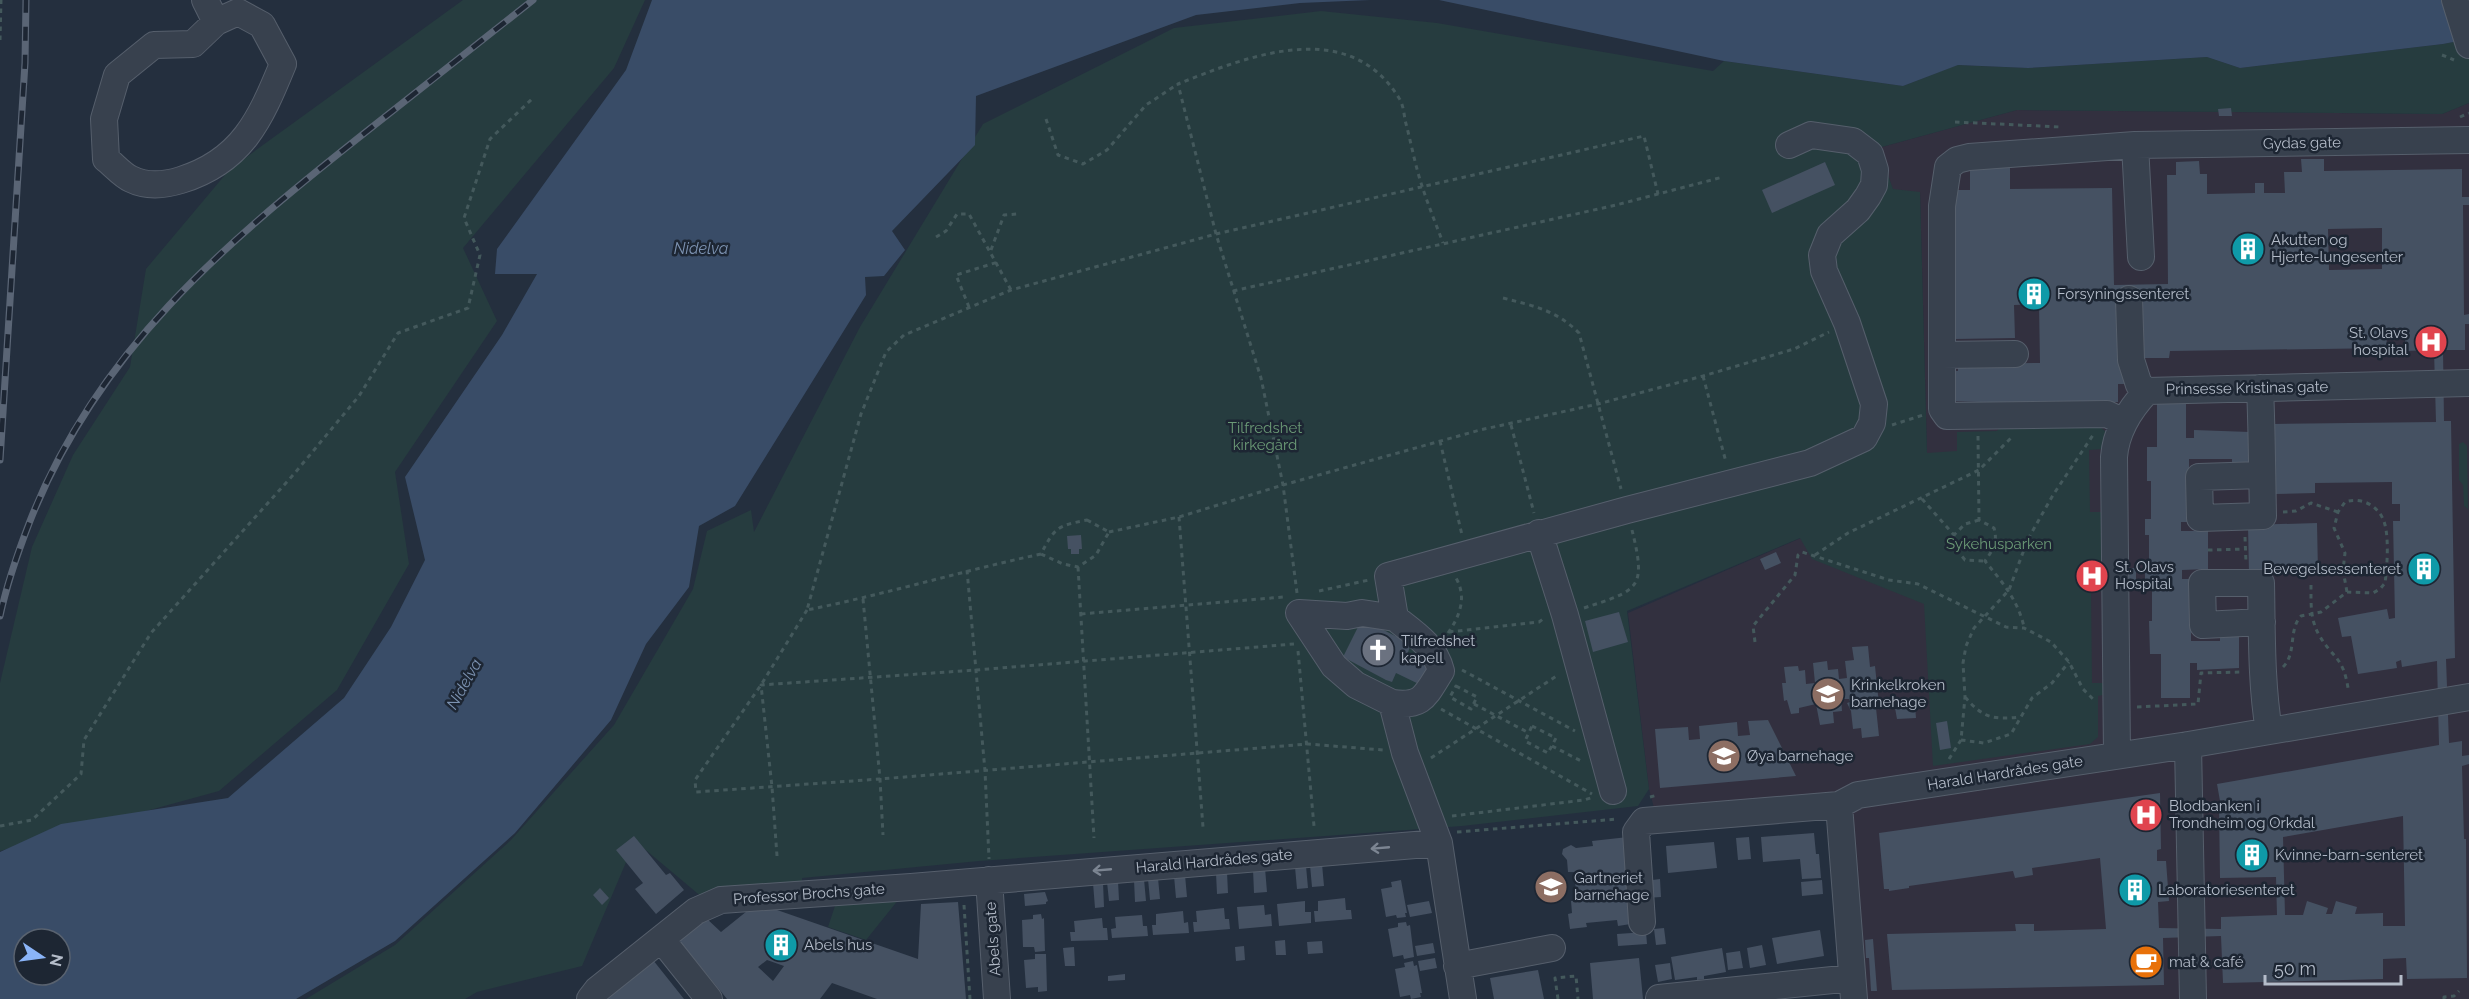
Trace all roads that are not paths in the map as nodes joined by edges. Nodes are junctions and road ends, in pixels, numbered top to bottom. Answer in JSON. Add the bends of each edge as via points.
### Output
{"nodes":[{"id":1,"x":2455,"y":0,"type":"edge"},
{"id":2,"x":210,"y":11,"type":"edge"},
{"id":3,"x":2469,"y":45,"type":"edge"},
{"id":4,"x":2469,"y":140,"type":"edge"},
{"id":5,"x":1789,"y":145,"type":"dead end"},
{"id":6,"x":2135,"y":146,"type":"junction"},
{"id":7,"x":2141,"y":257,"type":"dead end"},
{"id":8,"x":2128,"y":299,"type":"dead end"},
{"id":9,"x":2015,"y":354,"type":"dead end"},
{"id":10,"x":1942,"y":355,"type":"junction"},
{"id":11,"x":2469,"y":383,"type":"edge"},
{"id":12,"x":2260,"y":388,"type":"junction"},
{"id":13,"x":2148,"y":391,"type":"junction"},
{"id":14,"x":2116,"y":418,"type":"junction"},
{"id":15,"x":2262,"y":474,"type":"junction"},
{"id":16,"x":1539,"y":533,"type":"junction"},
{"id":17,"x":1395,"y":618,"type":"junction"},
{"id":18,"x":2262,"y":622,"type":"junction"},
{"id":19,"x":2469,"y":698,"type":"edge"},
{"id":20,"x":1392,"y":703,"type":"junction"},
{"id":21,"x":2269,"y":731,"type":"junction"},
{"id":22,"x":2188,"y":745,"type":"junction"},
{"id":23,"x":2117,"y":755,"type":"junction"},
{"id":24,"x":1601,"y":791,"type":"road end"},
{"id":25,"x":1839,"y":805,"type":"junction"},
{"id":26,"x":1434,"y":831,"type":"junction"},
{"id":27,"x":989,"y":880,"type":"junction"},
{"id":28,"x":1642,"y":922,"type":"dead end"},
{"id":29,"x":662,"y":940,"type":"junction"},
{"id":30,"x":1552,"y":948,"type":"dead end"},
{"id":31,"x":1457,"y":966,"type":"junction"},
{"id":32,"x":1853,"y":988,"type":"edge"},
{"id":33,"x":1659,"y":998,"type":"edge"},
{"id":34,"x":590,"y":999,"type":"edge"},
{"id":35,"x":709,"y":999,"type":"edge"},
{"id":36,"x":997,"y":999,"type":"edge"},
{"id":37,"x":1463,"y":999,"type":"edge"},
{"id":38,"x":2193,"y":999,"type":"edge"}],
"edges":[{"from":1,"to":3,"type":"street"},
{"from":2,"to":2,"type":"street","via":[[193,44],[154,45],[117,75],[104,119],[106,159],[131,179],[162,186],[204,173],[233,154],[270,95],[283,64],[262,25],[238,12]]},
{"from":4,"to":6,"type":"street","name":"Gydas gate"},
{"from":5,"to":16,"type":"street","via":[[1811,135],[1853,141],[1870,154],[1875,170],[1874,184],[1858,210],[1830,235],[1822,255],[1824,271],[1847,323],[1874,404],[1872,423],[1864,438],[1810,463]]},
{"from":6,"to":7,"type":"street"},
{"from":6,"to":10,"type":"street","name":"Gydas gate","via":[[1970,157],[1948,166],[1942,206]]},
{"from":8,"to":13,"type":"street","via":[[2131,360],[2139,385]]},
{"from":9,"to":10,"type":"street"},
{"from":10,"to":14,"type":"street","via":[[1942,409],[1947,416]]},
{"from":11,"to":12,"type":"street","name":"Prinsesse Kristinas gate"},
{"from":12,"to":13,"type":"street","name":"Prinsesse Kristinas gate"},
{"from":12,"to":15,"type":"street"},
{"from":13,"to":14,"type":"street","name":"Prinsesse Kristinas gate"},
{"from":14,"to":23,"type":"street","name":"Prinsesse Kristinas gate"},
{"from":15,"to":15,"type":"street","via":[[2254,517],[2200,518],[2199,477]]},
{"from":16,"to":17,"type":"street","via":[[1388,576]]},
{"from":16,"to":24,"type":"street","via":[[1564,611]]},
{"from":17,"to":20,"type":"street","via":[[1439,647],[1441,671],[1423,700],[1409,705]]},
{"from":17,"to":20,"type":"street","via":[[1362,613],[1347,616],[1298,605],[1334,666],[1356,685]]},
{"from":18,"to":18,"type":"street","via":[[2203,625],[2202,583],[2261,583]]},
{"from":18,"to":21,"type":"street"},
{"from":19,"to":21,"type":"street","name":"Harald Hardrådes gate"},
{"from":20,"to":26,"type":"street","via":[[1408,762]]},
{"from":21,"to":22,"type":"street","name":"Harald Hardrådes gate"},
{"from":22,"to":23,"type":"street","name":"Harald Hardrådes gate"},
{"from":22,"to":38,"type":"street"},
{"from":23,"to":25,"type":"street","name":"Harald Hardrådes gate","via":[[1858,795]]},
{"from":25,"to":28,"type":"street","name":"Harald Hardrådes gate","via":[[1644,821],[1636,832]]},
{"from":25,"to":32,"type":"street"},
{"from":26,"to":27,"type":"street","name":"Harald Hardrådes gate","one_way":true},
{"from":26,"to":31,"type":"street"},
{"from":27,"to":29,"type":"street","name":"Professor Brochs gate","via":[[721,900],[696,911]]},
{"from":27,"to":36,"type":"street","name":"Abels gate"},
{"from":29,"to":34,"type":"street","name":"Professor Brochs gate"},
{"from":29,"to":35,"type":"street"},
{"from":30,"to":31,"type":"street"},
{"from":31,"to":37,"type":"street"},
{"from":32,"to":33,"type":"street"}]}
